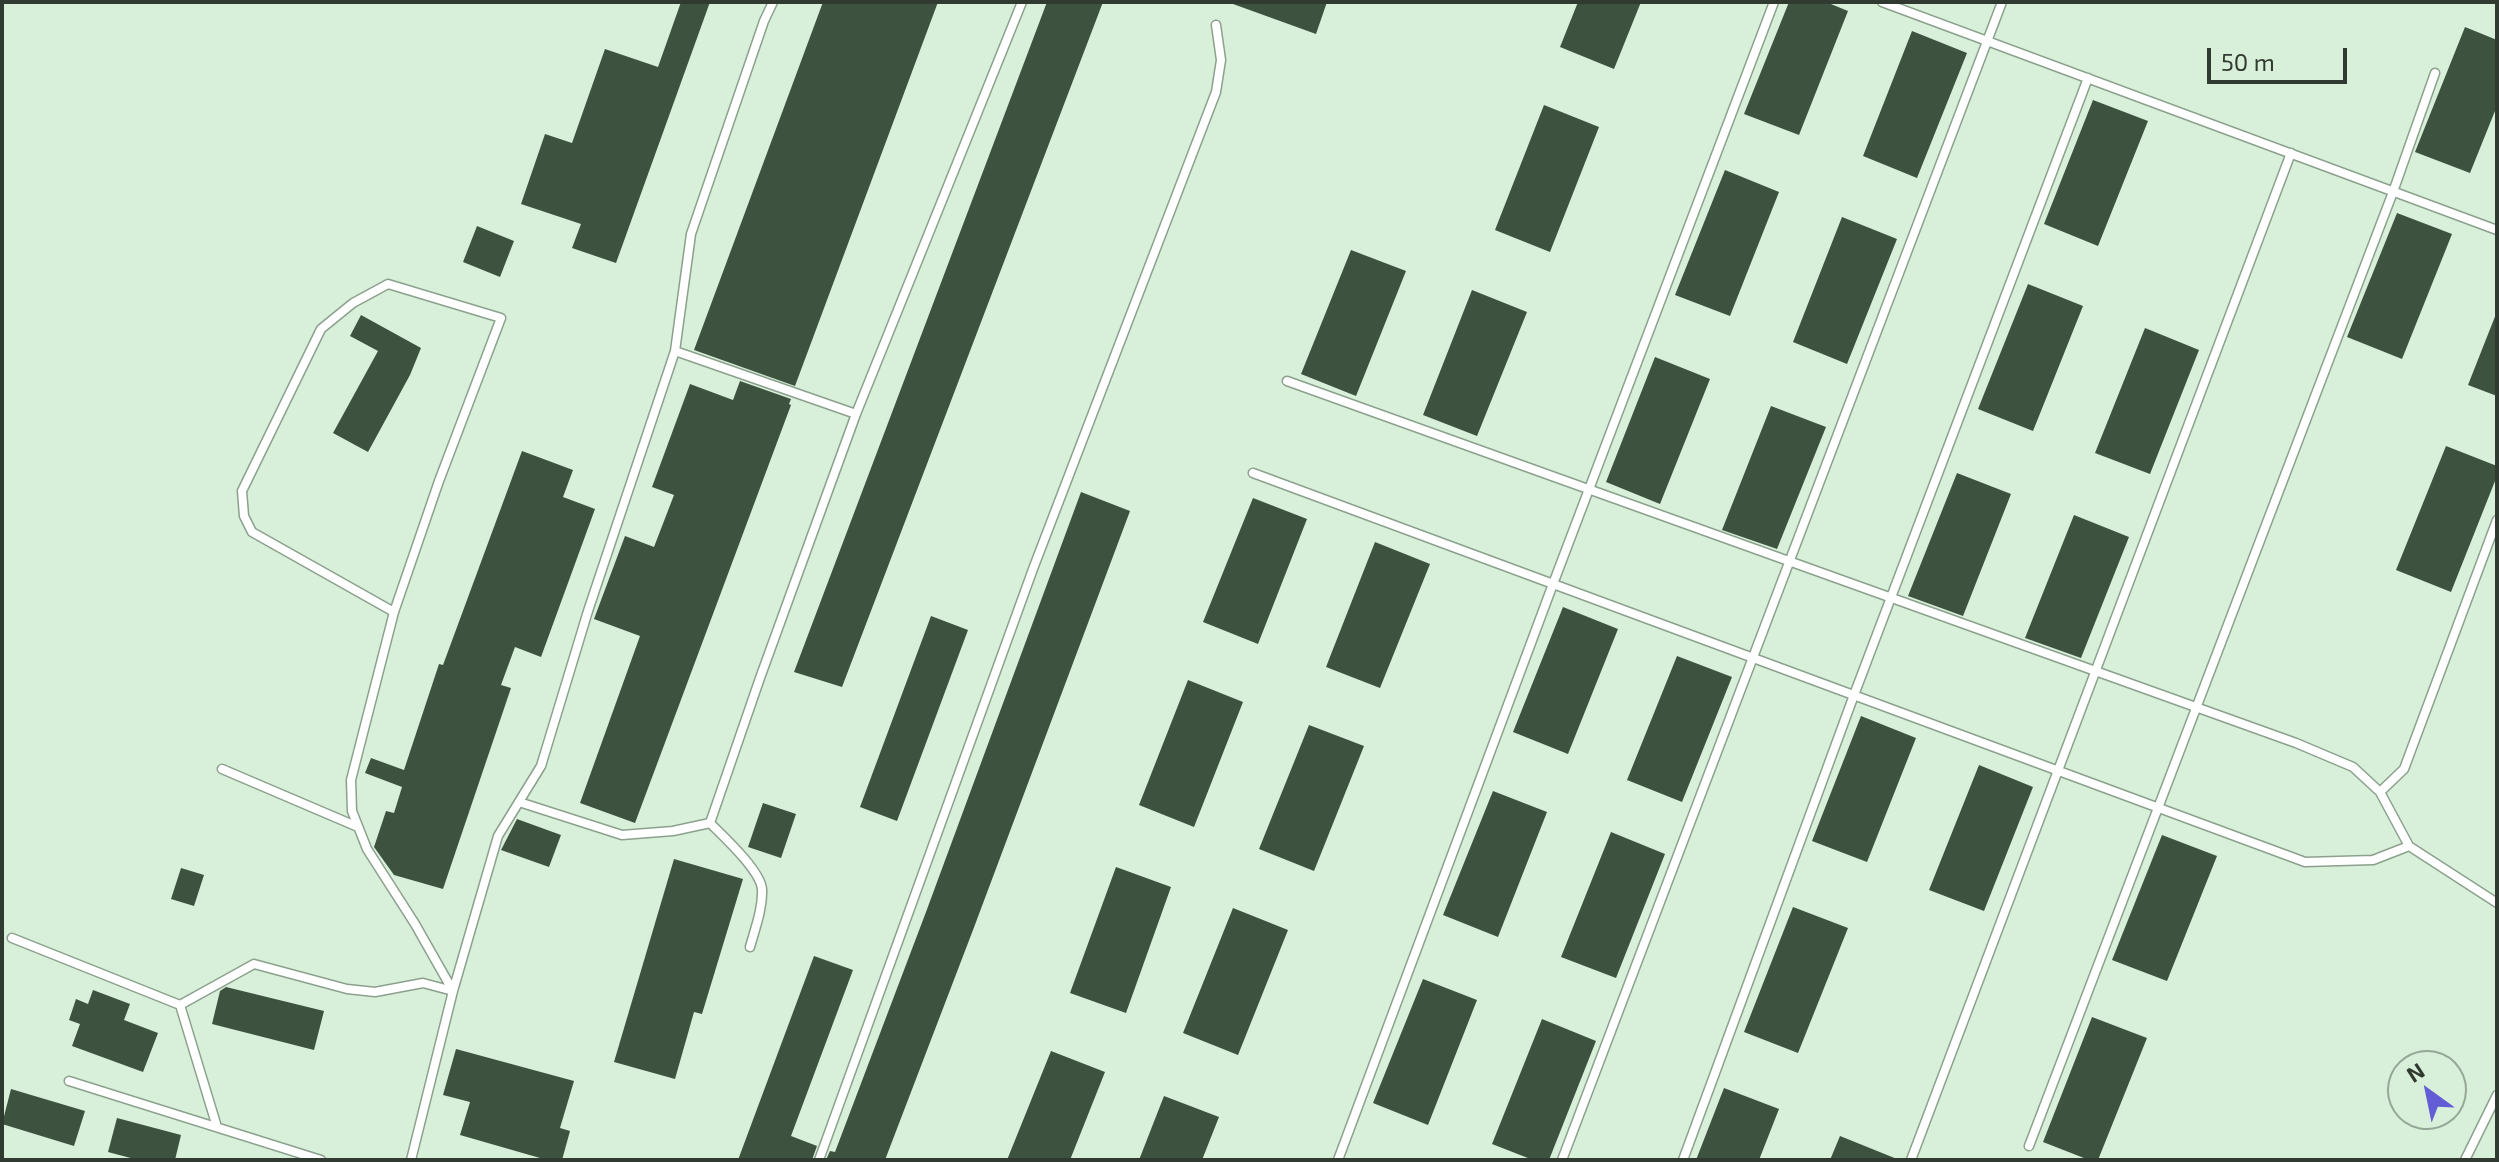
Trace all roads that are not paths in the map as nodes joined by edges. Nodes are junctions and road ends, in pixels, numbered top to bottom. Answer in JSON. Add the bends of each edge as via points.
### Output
{"nodes":[{"id":1,"x":773,"y":2,"type":"edge"},
{"id":2,"x":1022,"y":2,"type":"edge"},
{"id":3,"x":1774,"y":2,"type":"edge"},
{"id":4,"x":1882,"y":2,"type":"edge"},
{"id":5,"x":2002,"y":2,"type":"edge"},
{"id":6,"x":1216,"y":25,"type":"dead end"},
{"id":7,"x":1987,"y":41,"type":"junction"},
{"id":8,"x":2435,"y":73,"type":"dead end"},
{"id":9,"x":2088,"y":78,"type":"junction"},
{"id":10,"x":2291,"y":153,"type":"junction"},
{"id":11,"x":2393,"y":192,"type":"junction"},
{"id":12,"x":2497,"y":230,"type":"edge"},
{"id":13,"x":675,"y":351,"type":"junction"},
{"id":14,"x":1287,"y":381,"type":"dead end"},
{"id":15,"x":856,"y":414,"type":"junction"},
{"id":16,"x":1253,"y":473,"type":"dead end"},
{"id":17,"x":1589,"y":489,"type":"junction"},
{"id":18,"x":2497,"y":520,"type":"edge"},
{"id":19,"x":1790,"y":562,"type":"junction"},
{"id":20,"x":1553,"y":584,"type":"junction"},
{"id":21,"x":1892,"y":598,"type":"junction"},
{"id":22,"x":394,"y":612,"type":"junction"},
{"id":23,"x":1753,"y":658,"type":"junction"},
{"id":24,"x":2094,"y":671,"type":"junction"},
{"id":25,"x":1854,"y":695,"type":"junction"},
{"id":26,"x":2197,"y":708,"type":"junction"},
{"id":27,"x":222,"y":769,"type":"dead end"},
{"id":28,"x":2058,"y":771,"type":"junction"},
{"id":29,"x":2380,"y":792,"type":"junction"},
{"id":30,"x":519,"y":802,"type":"junction"},
{"id":31,"x":2158,"y":808,"type":"junction"},
{"id":32,"x":710,"y":823,"type":"junction"},
{"id":33,"x":358,"y":827,"type":"junction"},
{"id":34,"x":2409,"y":846,"type":"junction"},
{"id":35,"x":2497,"y":903,"type":"edge"},
{"id":36,"x":12,"y":938,"type":"dead end"},
{"id":37,"x":750,"y":947,"type":"dead end"},
{"id":38,"x":453,"y":991,"type":"junction"},
{"id":39,"x":180,"y":1005,"type":"junction"},
{"id":40,"x":69,"y":1081,"type":"dead end"},
{"id":41,"x":2497,"y":1095,"type":"edge"},
{"id":42,"x":217,"y":1127,"type":"junction"},
{"id":43,"x":2029,"y":1146,"type":"dead end"},
{"id":44,"x":321,"y":1160,"type":"edge"},
{"id":45,"x":411,"y":1160,"type":"edge"},
{"id":46,"x":819,"y":1160,"type":"edge"},
{"id":47,"x":1338,"y":1160,"type":"edge"},
{"id":48,"x":1562,"y":1160,"type":"edge"},
{"id":49,"x":1683,"y":1160,"type":"edge"},
{"id":50,"x":1911,"y":1160,"type":"edge"},
{"id":51,"x":2465,"y":1160,"type":"edge"}],
"edges":[{"from":1,"to":13,"type":"lane","via":[[691,234]]},
{"from":2,"to":15,"type":"lane"},
{"from":3,"to":17,"type":"lane"},
{"from":4,"to":7,"type":"lane"},
{"from":5,"to":7,"type":"lane"},
{"from":6,"to":46,"type":"lane","via":[[1221,60],[1216,92],[1049,525]]},
{"from":7,"to":9,"type":"lane"},
{"from":7,"to":19,"type":"lane"},
{"from":8,"to":11,"type":"lane"},
{"from":9,"to":10,"type":"lane"},
{"from":9,"to":21,"type":"lane"},
{"from":10,"to":11,"type":"lane"},
{"from":10,"to":24,"type":"lane"},
{"from":11,"to":12,"type":"lane"},
{"from":11,"to":26,"type":"lane"},
{"from":13,"to":15,"type":"lane"},
{"from":13,"to":30,"type":"lane","via":[[541,766]]},
{"from":14,"to":17,"type":"lane"},
{"from":15,"to":32,"type":"lane"},
{"from":16,"to":20,"type":"lane"},
{"from":17,"to":19,"type":"lane"},
{"from":17,"to":20,"type":"lane"},
{"from":18,"to":29,"type":"lane","via":[[2404,769]]},
{"from":19,"to":21,"type":"lane"},
{"from":19,"to":23,"type":"lane"},
{"from":20,"to":23,"type":"lane"},
{"from":20,"to":47,"type":"lane"},
{"from":21,"to":24,"type":"lane"},
{"from":21,"to":25,"type":"lane"},
{"from":22,"to":22,"type":"lane","via":[[501,318],[388,284],[321,329],[242,491],[252,532]]},
{"from":22,"to":33,"type":"lane","via":[[351,780]]},
{"from":23,"to":25,"type":"lane"},
{"from":23,"to":48,"type":"lane"},
{"from":24,"to":26,"type":"lane"},
{"from":24,"to":28,"type":"lane"},
{"from":25,"to":28,"type":"lane"},
{"from":25,"to":49,"type":"lane"},
{"from":26,"to":29,"type":"lane","via":[[2353,767]]},
{"from":26,"to":31,"type":"lane"},
{"from":27,"to":33,"type":"lane"},
{"from":28,"to":31,"type":"lane"},
{"from":28,"to":50,"type":"lane"},
{"from":29,"to":34,"type":"lane"},
{"from":30,"to":32,"type":"lane","via":[[622,835]]},
{"from":30,"to":38,"type":"lane","via":[[498,836]]},
{"from":31,"to":34,"type":"lane","via":[[2305,862],[2373,860]]},
{"from":31,"to":43,"type":"lane"},
{"from":32,"to":37,"type":"lane","via":[[743,856],[762,886]]},
{"from":33,"to":38,"type":"lane"},
{"from":34,"to":35,"type":"lane"},
{"from":36,"to":39,"type":"lane"},
{"from":38,"to":39,"type":"lane","via":[[423,983],[375,992],[347,989],[254,964]]},
{"from":38,"to":45,"type":"lane"},
{"from":39,"to":42,"type":"lane"},
{"from":40,"to":42,"type":"lane"},
{"from":41,"to":51,"type":"lane"},
{"from":42,"to":44,"type":"lane"}]}
